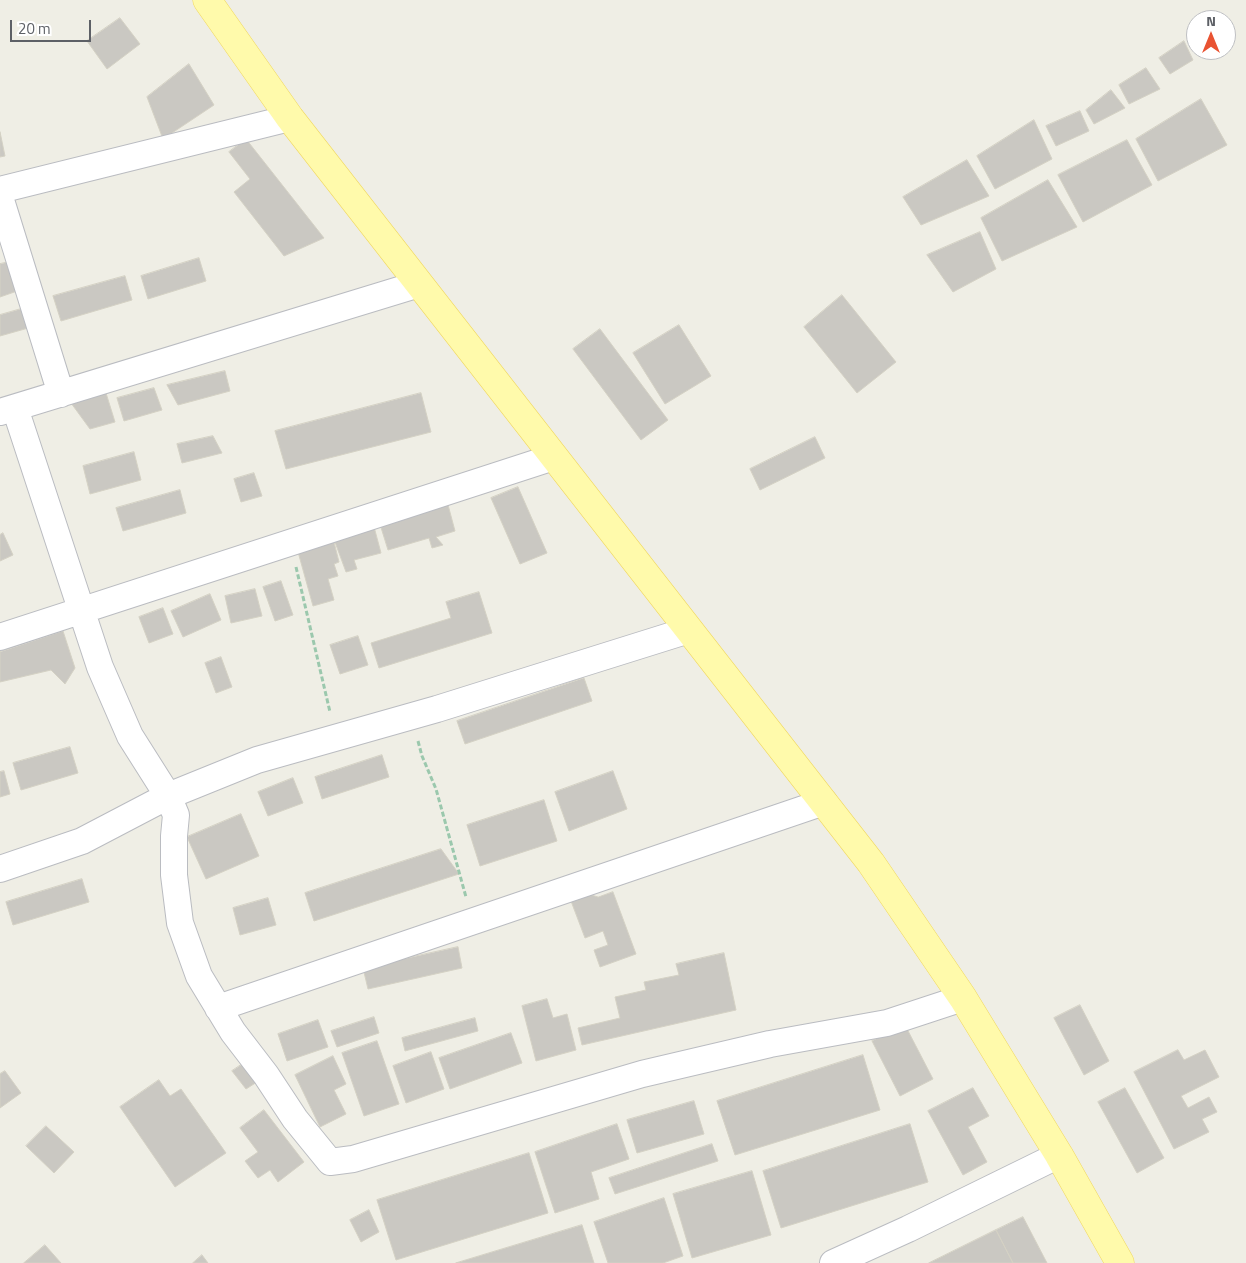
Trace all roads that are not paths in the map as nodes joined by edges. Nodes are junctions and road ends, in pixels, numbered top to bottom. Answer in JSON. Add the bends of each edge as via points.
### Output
{"nodes":[{"id":1,"x":206,"y":0,"type":"edge"},
{"id":2,"x":290,"y":118,"type":"junction"},
{"id":3,"x":0,"y":190,"type":"edge"},
{"id":4,"x":0,"y":197,"type":"edge"},
{"id":5,"x":419,"y":284,"type":"junction"},
{"id":6,"x":61,"y":394,"type":"junction"},
{"id":7,"x":7,"y":410,"type":"edge"},
{"id":8,"x":554,"y":457,"type":"junction"},
{"id":9,"x":82,"y":610,"type":"junction"},
{"id":10,"x":689,"y":630,"type":"junction"},
{"id":11,"x":0,"y":637,"type":"edge"},
{"id":12,"x":168,"y":796,"type":"junction"},
{"id":13,"x":824,"y":802,"type":"junction"},
{"id":14,"x":0,"y":869,"type":"edge"},
{"id":15,"x":963,"y":998,"type":"junction"},
{"id":16,"x":218,"y":1008,"type":"junction"},
{"id":17,"x":1059,"y":1155,"type":"junction"},
{"id":18,"x":833,"y":1263,"type":"edge"},
{"id":19,"x":1120,"y":1263,"type":"edge"}],
"edges":[{"from":1,"to":2,"type":"main road"},
{"from":2,"to":3,"type":"street"},
{"from":2,"to":5,"type":"main road"},
{"from":4,"to":6,"type":"street"},
{"from":5,"to":6,"type":"street"},
{"from":5,"to":8,"type":"main road"},
{"from":6,"to":7,"type":"street"},
{"from":7,"to":9,"type":"street"},
{"from":8,"to":9,"type":"street"},
{"from":8,"to":10,"type":"main road"},
{"from":9,"to":11,"type":"street"},
{"from":9,"to":12,"type":"street","via":[[100,667],[130,736]]},
{"from":10,"to":12,"type":"street","via":[[410,717],[257,760]]},
{"from":10,"to":13,"type":"main road"},
{"from":12,"to":14,"type":"street","via":[[82,842]]},
{"from":12,"to":16,"type":"street","via":[[176,815],[174,876],[180,923],[199,976]]},
{"from":13,"to":15,"type":"main road","via":[[871,863]]},
{"from":13,"to":16,"type":"street"},
{"from":15,"to":16,"type":"street","via":[[887,1023],[770,1044],[642,1074],[353,1159],[330,1162]]},
{"from":15,"to":17,"type":"main road"},
{"from":17,"to":18,"type":"street"},
{"from":17,"to":19,"type":"main road"}]}
